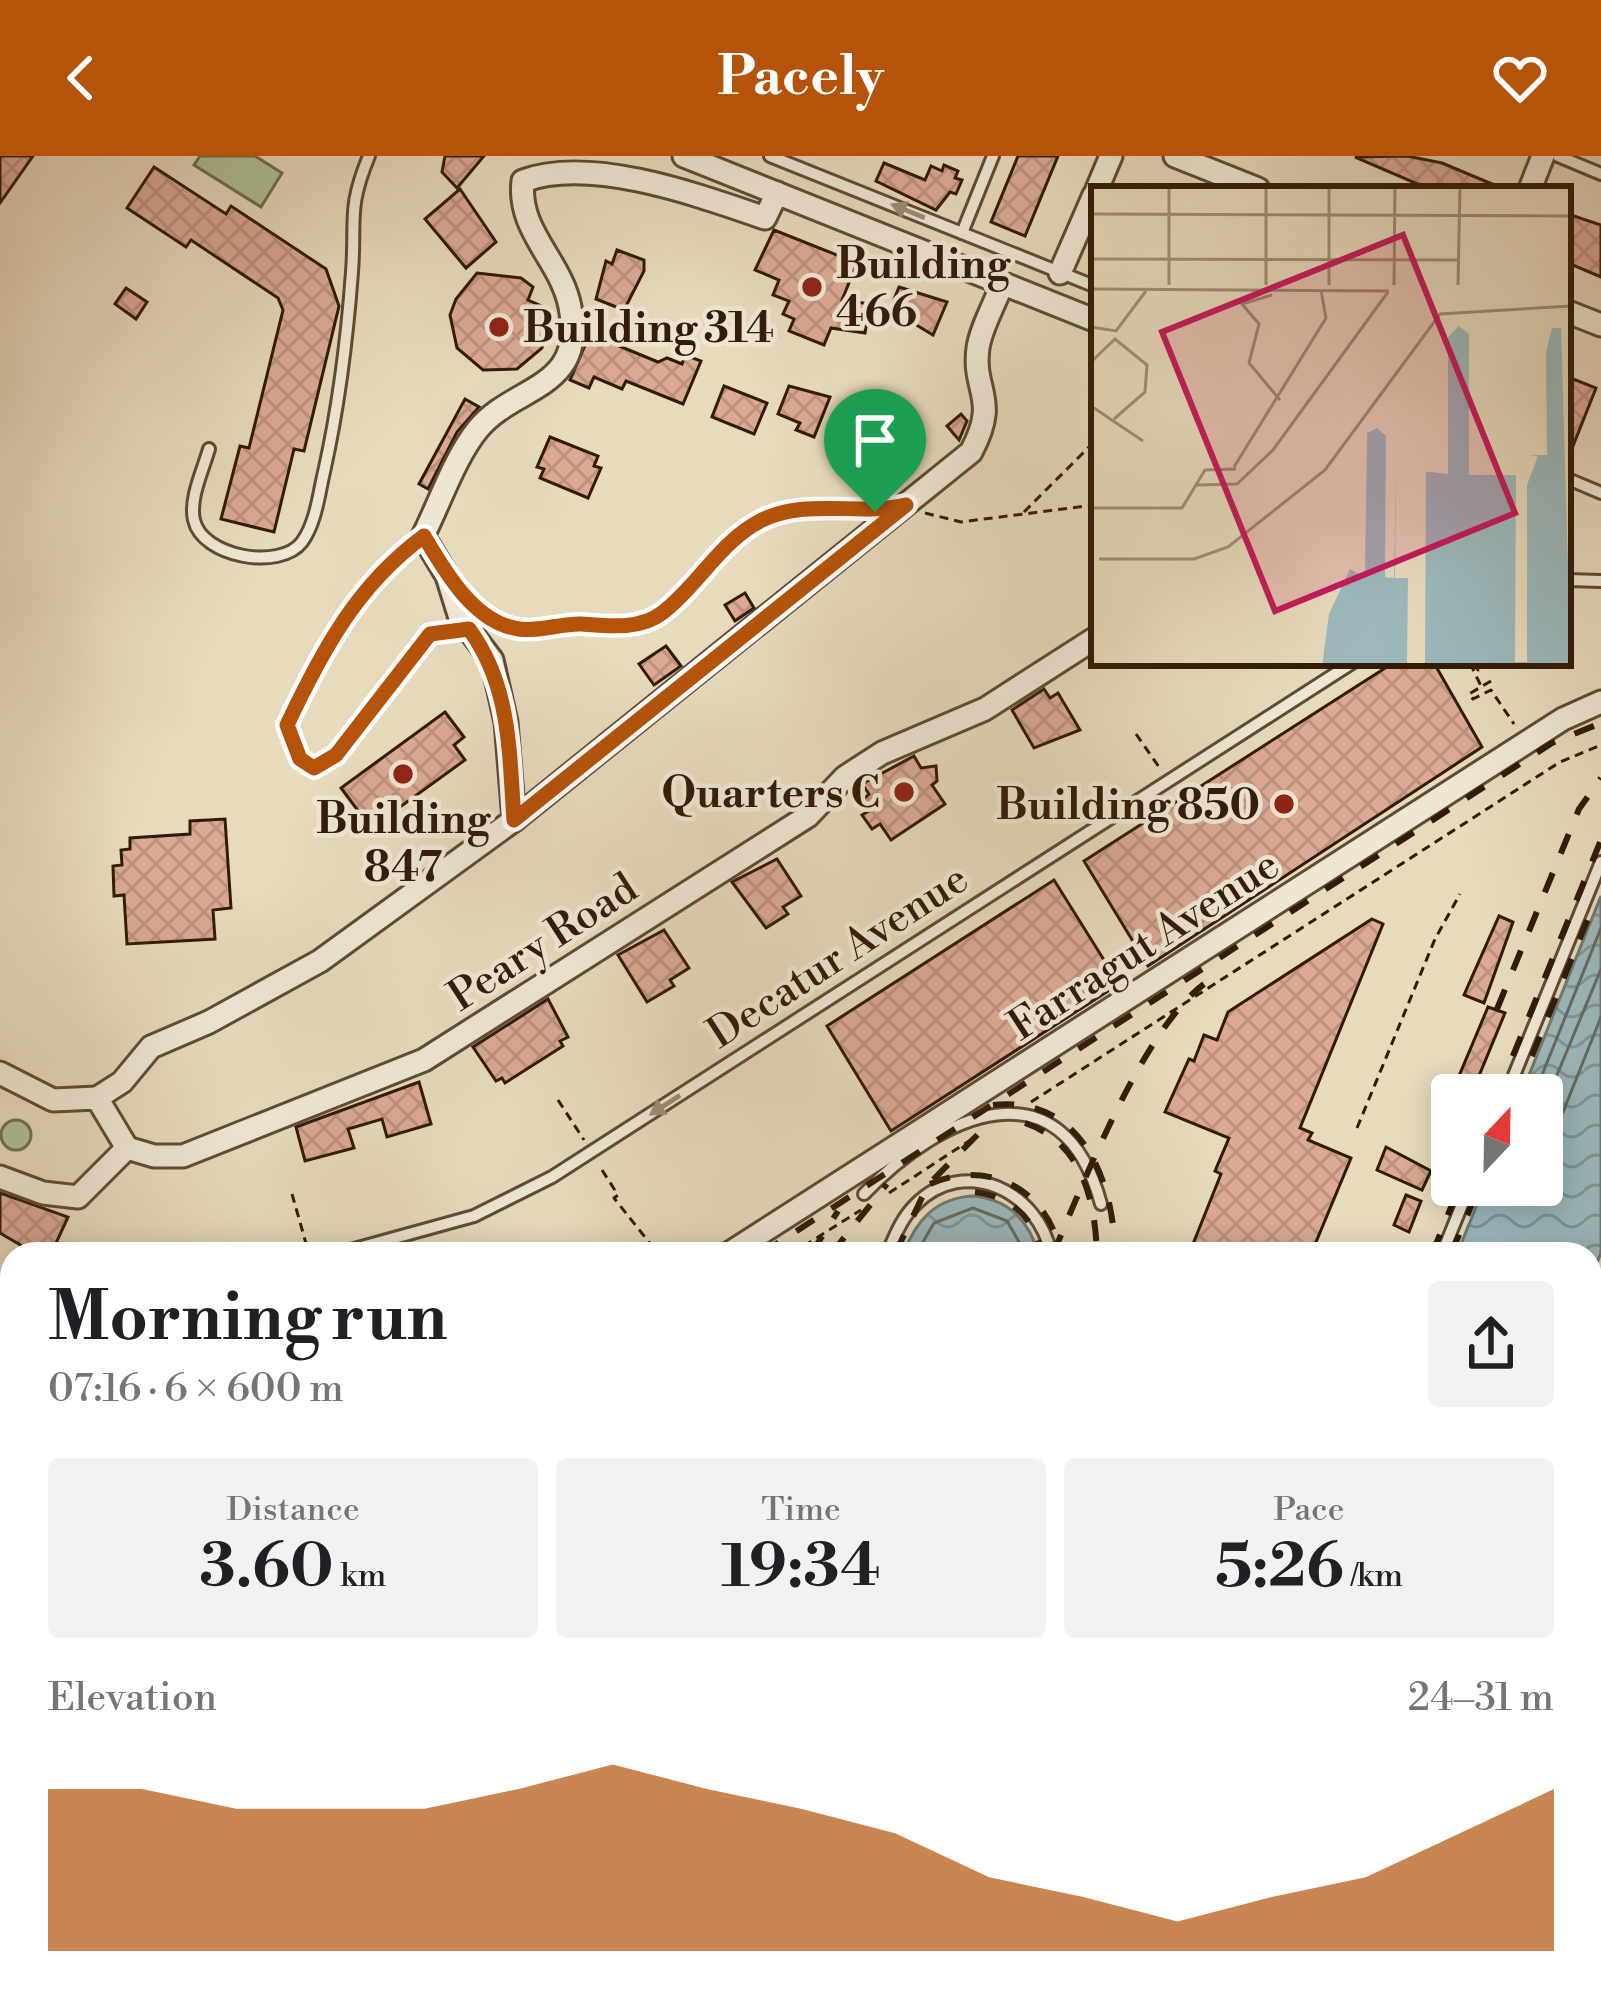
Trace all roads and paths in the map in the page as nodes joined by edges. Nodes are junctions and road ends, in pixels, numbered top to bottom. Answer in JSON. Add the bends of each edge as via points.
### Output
{"nodes":[{"id":1,"x":369,"y":156,"type":"edge"},
{"id":2,"x":684,"y":156,"type":"edge"},
{"id":3,"x":770,"y":156,"type":"edge"},
{"id":4,"x":993,"y":156,"type":"edge"},
{"id":5,"x":1111,"y":156,"type":"edge"},
{"id":6,"x":1175,"y":156,"type":"edge"},
{"id":7,"x":1543,"y":156,"type":"edge"},
{"id":8,"x":1558,"y":156,"type":"edge"},
{"id":9,"x":1601,"y":174,"type":"edge"},
{"id":10,"x":1098,"y":186,"type":"edge"},
{"id":11,"x":1250,"y":186,"type":"edge"},
{"id":12,"x":1531,"y":186,"type":"edge"},
{"id":13,"x":778,"y":193,"type":"junction"},
{"id":14,"x":1091,"y":201,"type":"edge"},
{"id":15,"x":962,"y":233,"type":"junction"},
{"id":16,"x":1060,"y":273,"type":"junction"},
{"id":17,"x":1002,"y":284,"type":"junction"},
{"id":18,"x":1091,"y":285,"type":"edge"},
{"id":19,"x":1571,"y":313,"type":"edge"},
{"id":20,"x":1091,"y":319,"type":"edge"},
{"id":21,"x":1601,"y":325,"type":"edge"},
{"id":22,"x":1091,"y":445,"type":"edge"},
{"id":23,"x":209,"y":449,"type":"dead end"},
{"id":24,"x":1571,"y":480,"type":"edge"},
{"id":25,"x":1601,"y":493,"type":"edge"},
{"id":26,"x":906,"y":505,"type":"junction"},
{"id":27,"x":1091,"y":506,"type":"edge"},
{"id":28,"x":1023,"y":513,"type":"junction"},
{"id":29,"x":424,"y":536,"type":"junction"},
{"id":30,"x":1571,"y":580,"type":"edge"},
{"id":31,"x":1601,"y":581,"type":"edge"},
{"id":32,"x":474,"y":604,"type":"dead end"},
{"id":33,"x":469,"y":629,"type":"junction"},
{"id":34,"x":1091,"y":641,"type":"edge"},
{"id":35,"x":1347,"y":666,"type":"edge"},
{"id":36,"x":1472,"y":666,"type":"edge"},
{"id":37,"x":1490,"y":681,"type":"dead end"},
{"id":38,"x":1481,"y":686,"type":"junction"},
{"id":39,"x":1601,"y":702,"type":"edge"},
{"id":40,"x":1515,"y":726,"type":"dead end"},
{"id":41,"x":1136,"y":734,"type":"dead end"},
{"id":42,"x":1601,"y":745,"type":"edge"},
{"id":43,"x":1163,"y":773,"type":"dead end"},
{"id":44,"x":514,"y":820,"type":"junction"},
{"id":45,"x":1601,"y":862,"type":"edge"},
{"id":46,"x":1460,"y":894,"type":"dead end"},
{"id":47,"x":0,"y":1073,"type":"edge"},
{"id":48,"x":1515,"y":1074,"type":"edge"},
{"id":49,"x":988,"y":1088,"type":"junction"},
{"id":50,"x":97,"y":1098,"type":"junction"},
{"id":51,"x":558,"y":1100,"type":"dead end"},
{"id":52,"x":1014,"y":1113,"type":"junction"},
{"id":53,"x":1358,"y":1128,"type":"dead end"},
{"id":54,"x":947,"y":1130,"type":"junction"},
{"id":55,"x":583,"y":1139,"type":"dead end"},
{"id":56,"x":127,"y":1148,"type":"junction"},
{"id":57,"x":912,"y":1152,"type":"junction"},
{"id":58,"x":602,"y":1170,"type":"dead end"},
{"id":59,"x":0,"y":1177,"type":"edge"},
{"id":60,"x":858,"y":1185,"type":"junction"},
{"id":61,"x":292,"y":1194,"type":"dead end"},
{"id":62,"x":879,"y":1199,"type":"dead end"},
{"id":63,"x":1101,"y":1204,"type":"dead end"},
{"id":64,"x":1461,"y":1206,"type":"edge"},
{"id":65,"x":862,"y":1210,"type":"dead end"},
{"id":66,"x":306,"y":1242,"type":"edge"},
{"id":67,"x":377,"y":1242,"type":"edge"},
{"id":68,"x":649,"y":1242,"type":"edge"},
{"id":69,"x":751,"y":1242,"type":"edge"},
{"id":70,"x":810,"y":1242,"type":"edge"},
{"id":71,"x":892,"y":1242,"type":"edge"},
{"id":72,"x":1045,"y":1242,"type":"edge"},
{"id":73,"x":1447,"y":1242,"type":"edge"}],
"edges":[{"from":1,"to":23,"type":"lane","via":[[351,200],[339,404],[302,544],[280,557],[251,557],[206,541],[193,506]]},
{"from":2,"to":13,"type":"street"},
{"from":15,"to":3,"type":"lane","one_way":true},
{"from":4,"to":15,"type":"lane"},
{"from":5,"to":10,"type":"street"},
{"from":6,"to":11,"type":"street"},
{"from":7,"to":12,"type":"street"},
{"from":8,"to":9,"type":"lane"},
{"from":13,"to":17,"type":"street"},
{"from":13,"to":29,"type":"street","via":[[765,218],[628,170],[572,160],[544,165],[523,181],[524,216],[565,292],[572,336],[550,382],[479,427]]},
{"from":14,"to":16,"type":"street"},
{"from":15,"to":16,"type":"lane"},
{"from":16,"to":18,"type":"lane"},
{"from":17,"to":20,"type":"street"},
{"from":17,"to":26,"type":"street","via":[[978,348],[987,395],[982,430],[970,452]]},
{"from":19,"to":21,"type":"street"},
{"from":22,"to":28,"type":"path"},
{"from":24,"to":25,"type":"lane"},
{"from":26,"to":28,"type":"path","via":[[961,522]]},
{"from":26,"to":32,"type":"path","via":[[765,518],[649,621],[517,629]]},
{"from":26,"to":44,"type":"street"},
{"from":27,"to":28,"type":"path"},
{"from":29,"to":33,"type":"street"},
{"from":29,"to":33,"type":"lane","via":[[392,558],[350,606],[319,657],[287,725],[300,759],[314,768],[336,755],[430,634]]},
{"from":30,"to":31,"type":"lane"},
{"from":33,"to":44,"type":"street","via":[[492,660]]},
{"from":34,"to":56,"type":"street","name":"Peary Road","via":[[985,709],[882,752],[808,816],[424,1060],[183,1156]]},
{"from":35,"to":67,"type":"lane","name":"Decatur Avenue","one_way":true,"via":[[503,1205]]},
{"from":36,"to":38,"type":"path"},
{"from":37,"to":38,"type":"path"},
{"from":38,"to":40,"type":"path","via":[[1472,700],[1491,690]]},
{"from":39,"to":49,"type":"street","name":"Farragut Avenue"},
{"from":41,"to":43,"type":"path"},
{"from":42,"to":52,"type":"path","via":[[1560,762]]},
{"from":44,"to":50,"type":"street","via":[[320,962],[151,1046]]},
{"from":45,"to":48,"type":"lane"},
{"from":46,"to":53,"type":"path"},
{"from":47,"to":50,"type":"street","via":[[52,1100]]},
{"from":49,"to":54,"type":"lane"},
{"from":49,"to":60,"type":"street","name":"Farragut Avenue"},
{"from":50,"to":56,"type":"street"},
{"from":51,"to":55,"type":"path"},
{"from":52,"to":54,"type":"lane","via":[[985,1114]]},
{"from":52,"to":62,"type":"path"},
{"from":52,"to":63,"type":"lane","via":[[1070,1138]]},
{"from":54,"to":57,"type":"lane"},
{"from":56,"to":59,"type":"street","via":[[78,1197]]},
{"from":57,"to":60,"type":"lane"},
{"from":57,"to":60,"type":"lane"},
{"from":58,"to":68,"type":"path"},
{"from":60,"to":69,"type":"street","name":"Farragut Avenue"},
{"from":61,"to":66,"type":"path"},
{"from":64,"to":73,"type":"lane"},
{"from":65,"to":70,"type":"path"},
{"from":71,"to":72,"type":"lane","via":[[918,1202],[970,1181],[1028,1205]]}]}
